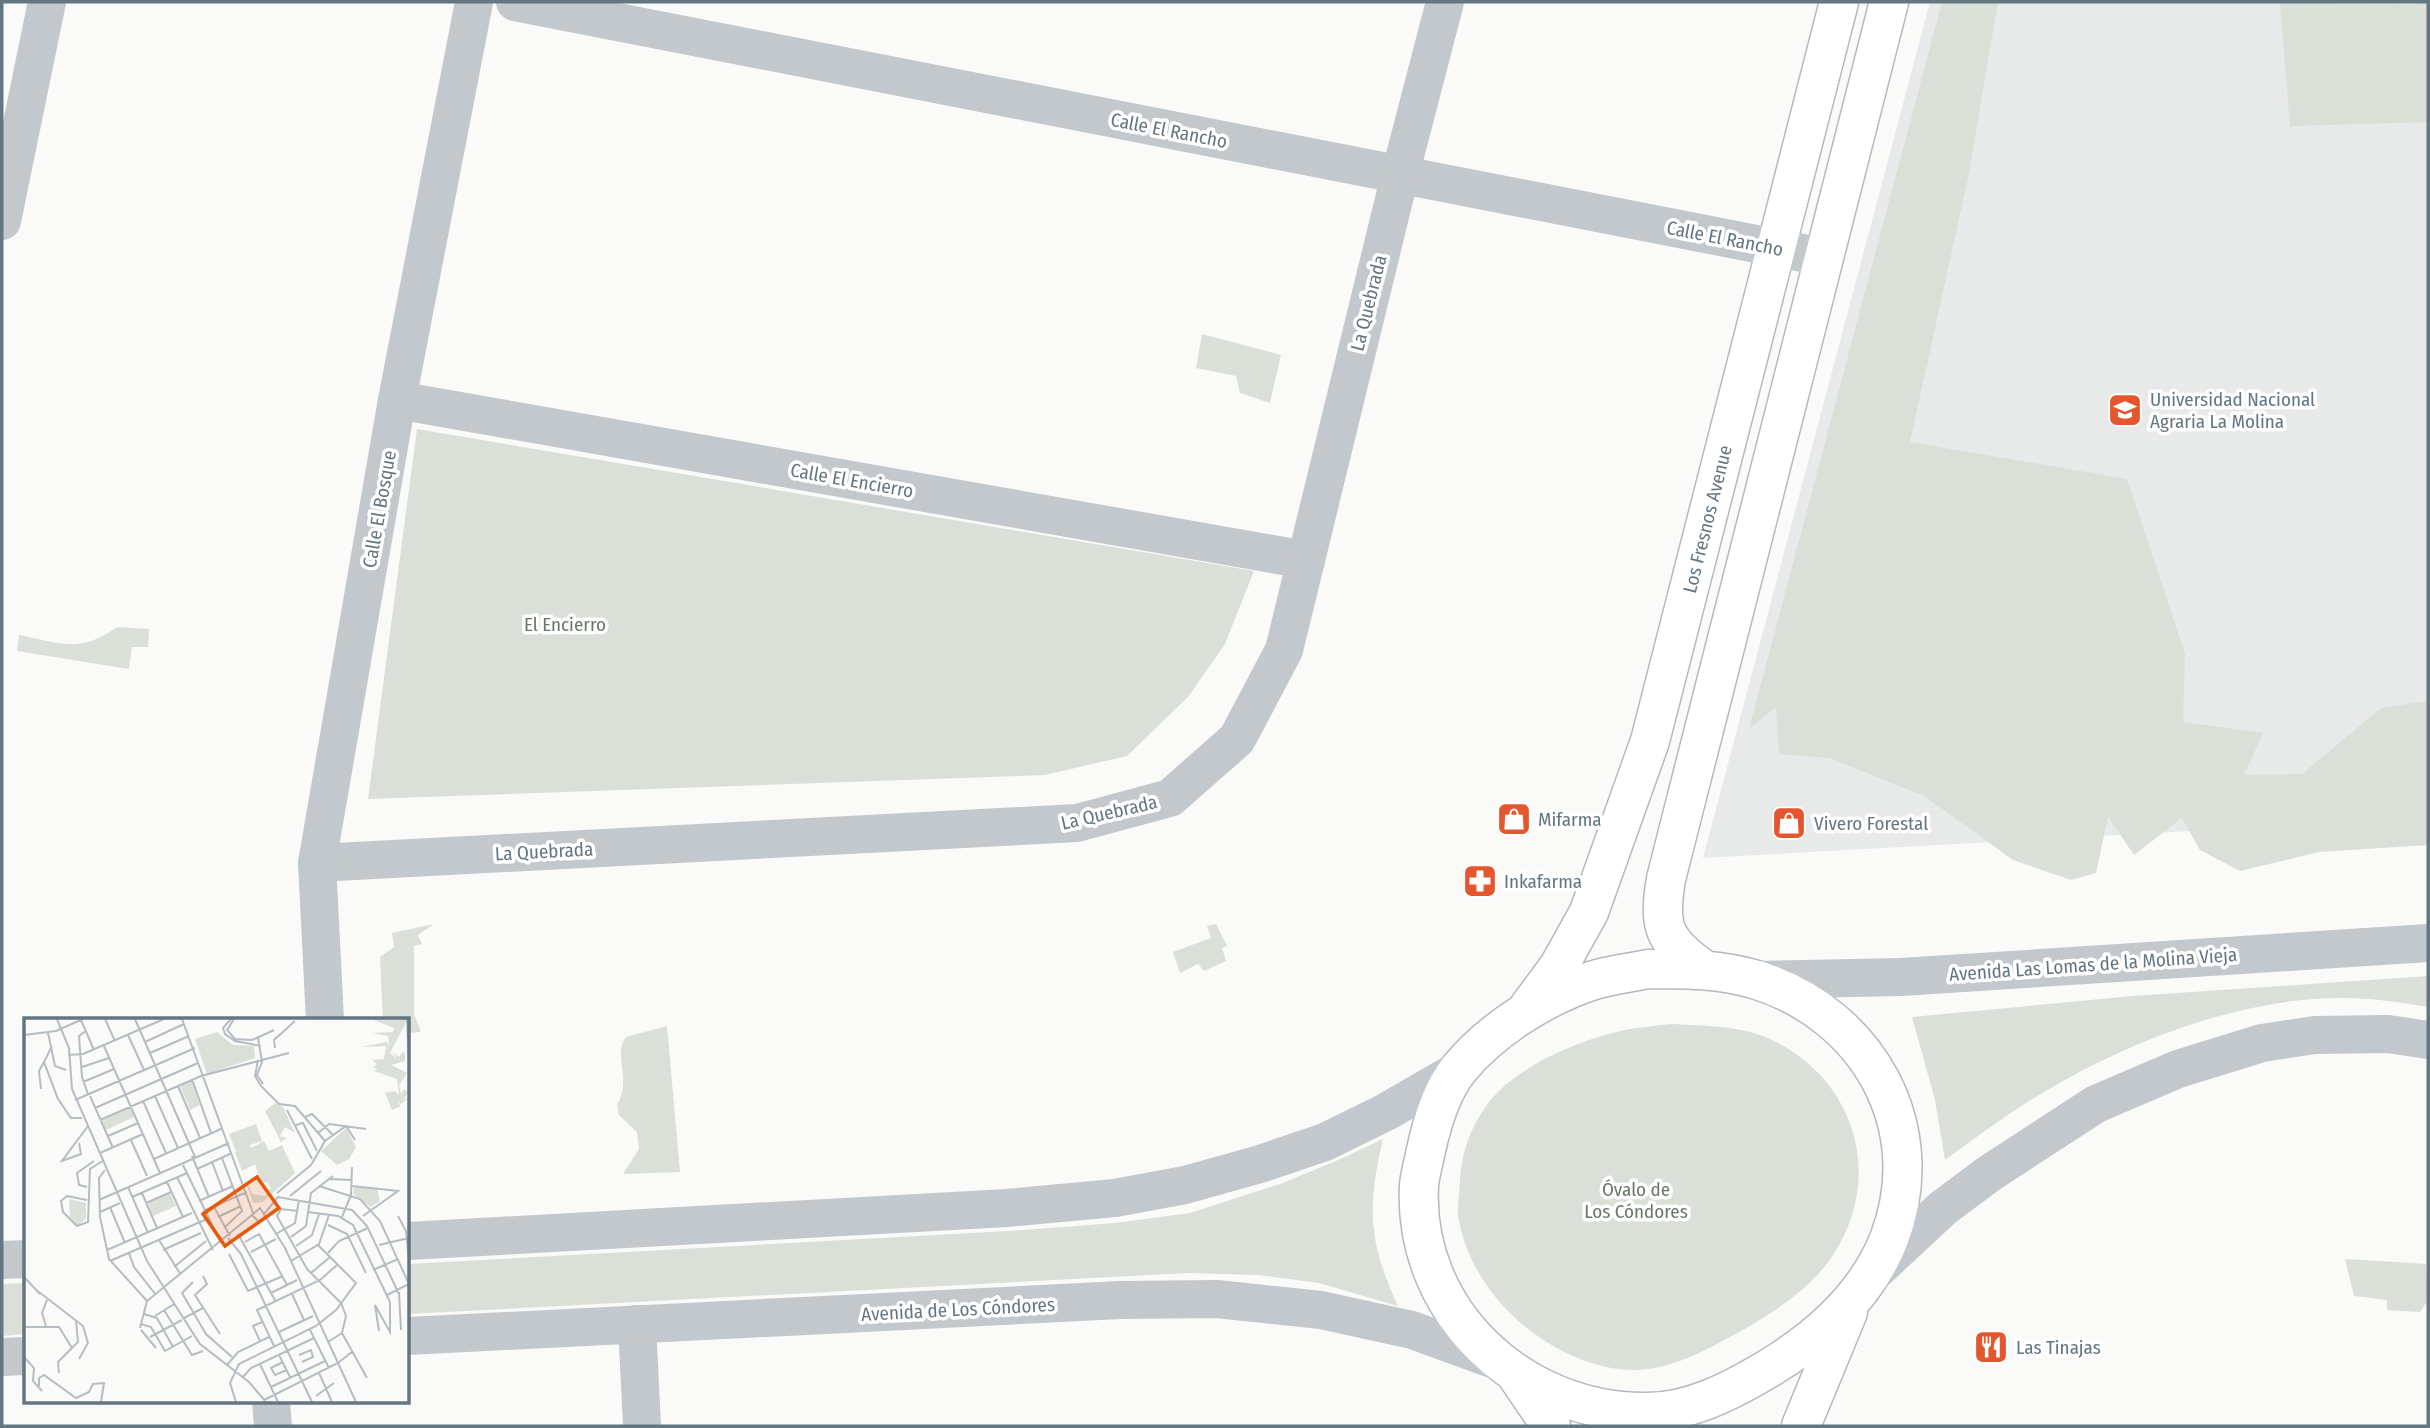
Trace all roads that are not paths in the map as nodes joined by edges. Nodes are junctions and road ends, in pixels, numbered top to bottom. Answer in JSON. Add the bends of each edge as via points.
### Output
{"nodes":[{"id":1,"x":47,"y":2,"type":"edge"},
{"id":2,"x":474,"y":2,"type":"edge"},
{"id":3,"x":515,"y":2,"type":"edge"},
{"id":4,"x":1445,"y":2,"type":"edge"},
{"id":5,"x":1839,"y":2,"type":"edge"},
{"id":6,"x":1889,"y":2,"type":"edge"},
{"id":7,"x":1400,"y":175,"type":"junction"},
{"id":8,"x":3,"y":213,"type":"edge"},
{"id":9,"x":1776,"y":248,"type":"junction"},
{"id":10,"x":1823,"y":257,"type":"junction"},
{"id":11,"x":397,"y":400,"type":"junction"},
{"id":12,"x":1306,"y":560,"type":"junction"},
{"id":13,"x":317,"y":863,"type":"junction"},
{"id":14,"x":2428,"y":943,"type":"edge"},
{"id":15,"x":1703,"y":969,"type":"junction"},
{"id":16,"x":1757,"y":980,"type":"junction"},
{"id":17,"x":1522,"y":1015,"type":"junction"},
{"id":18,"x":325,"y":1018,"type":"edge"},
{"id":19,"x":2428,"y":1040,"type":"edge"},
{"id":20,"x":1457,"y":1071,"type":"junction"},
{"id":21,"x":410,"y":1241,"type":"edge"},
{"id":22,"x":24,"y":1259,"type":"edge"},
{"id":23,"x":2,"y":1261,"type":"edge"},
{"id":24,"x":1861,"y":1288,"type":"junction"},
{"id":25,"x":636,"y":1324,"type":"junction"},
{"id":26,"x":410,"y":1336,"type":"edge"},
{"id":27,"x":24,"y":1356,"type":"edge"},
{"id":28,"x":2,"y":1357,"type":"edge"},
{"id":29,"x":1508,"y":1368,"type":"junction"},
{"id":30,"x":271,"y":1404,"type":"edge"},
{"id":31,"x":273,"y":1426,"type":"edge"},
{"id":32,"x":642,"y":1426,"type":"edge"},
{"id":33,"x":1551,"y":1426,"type":"edge"},
{"id":34,"x":1801,"y":1426,"type":"edge"}],
"edges":[{"from":1,"to":8,"type":"street"},
{"from":2,"to":11,"type":"street","name":"Calle El Bosque"},
{"from":3,"to":7,"type":"street","name":"Calle El Rancho"},
{"from":4,"to":7,"type":"street","name":"La Quebrada"},
{"from":5,"to":9,"type":"main road","name":"Los Fresnos Avenue"},
{"from":6,"to":10,"type":"main road"},
{"from":7,"to":9,"type":"street","name":"Calle El Rancho"},
{"from":7,"to":12,"type":"street","name":"La Quebrada"},
{"from":9,"to":10,"type":"street","name":"Calle El Rancho"},
{"from":9,"to":17,"type":"main road","name":"Los Fresnos Avenue","via":[[1650,741],[1589,912],[1559,966]]},
{"from":10,"to":15,"type":"main road","via":[[1665,878],[1661,906],[1666,935]]},
{"from":11,"to":12,"type":"street","name":"Calle El Encierro"},
{"from":11,"to":13,"type":"street","name":"Calle El Bosque"},
{"from":12,"to":13,"type":"street","name":"La Quebrada","via":[[1284,650],[1237,739],[1170,798],[1076,823]]},
{"from":13,"to":18,"type":"street","name":"Calle El Bosque"},
{"from":14,"to":16,"type":"street","name":"Avenida Las Lomas de la Molina Vieja","via":[[1901,977]]},
{"from":15,"to":16,"type":"main road"},
{"from":15,"to":17,"type":"main road","via":[[1648,969],[1594,980]]},
{"from":16,"to":24,"type":"main road","via":[[1797,997],[1834,1021],[1865,1054],[1899,1123],[1900,1199],[1888,1241]]},
{"from":17,"to":20,"type":"main road"},
{"from":19,"to":24,"type":"street","via":[[2388,1034],[2315,1035],[2262,1043],[2178,1069],[2096,1104],[1944,1208]]},
{"from":20,"to":21,"type":"street","via":[[1325,1142],[1185,1185],[1115,1198]]},
{"from":20,"to":29,"type":"main road","via":[[1429,1138],[1419,1183],[1420,1225],[1430,1268],[1452,1310]]},
{"from":22,"to":23,"type":"street"},
{"from":24,"to":29,"type":"main road","via":[[1825,1329],[1788,1357],[1722,1394],[1684,1409],[1645,1413],[1600,1408],[1559,1396]]},
{"from":24,"to":34,"type":"main road"},
{"from":25,"to":26,"type":"street","name":"Avenida de Los Cóndores"},
{"from":25,"to":29,"type":"street","name":"Avenida de Los Cóndores","via":[[1217,1299],[1334,1313],[1412,1330]]},
{"from":25,"to":32,"type":"street"},
{"from":27,"to":28,"type":"street"},
{"from":29,"to":33,"type":"main road"},
{"from":30,"to":31,"type":"street"}]}
